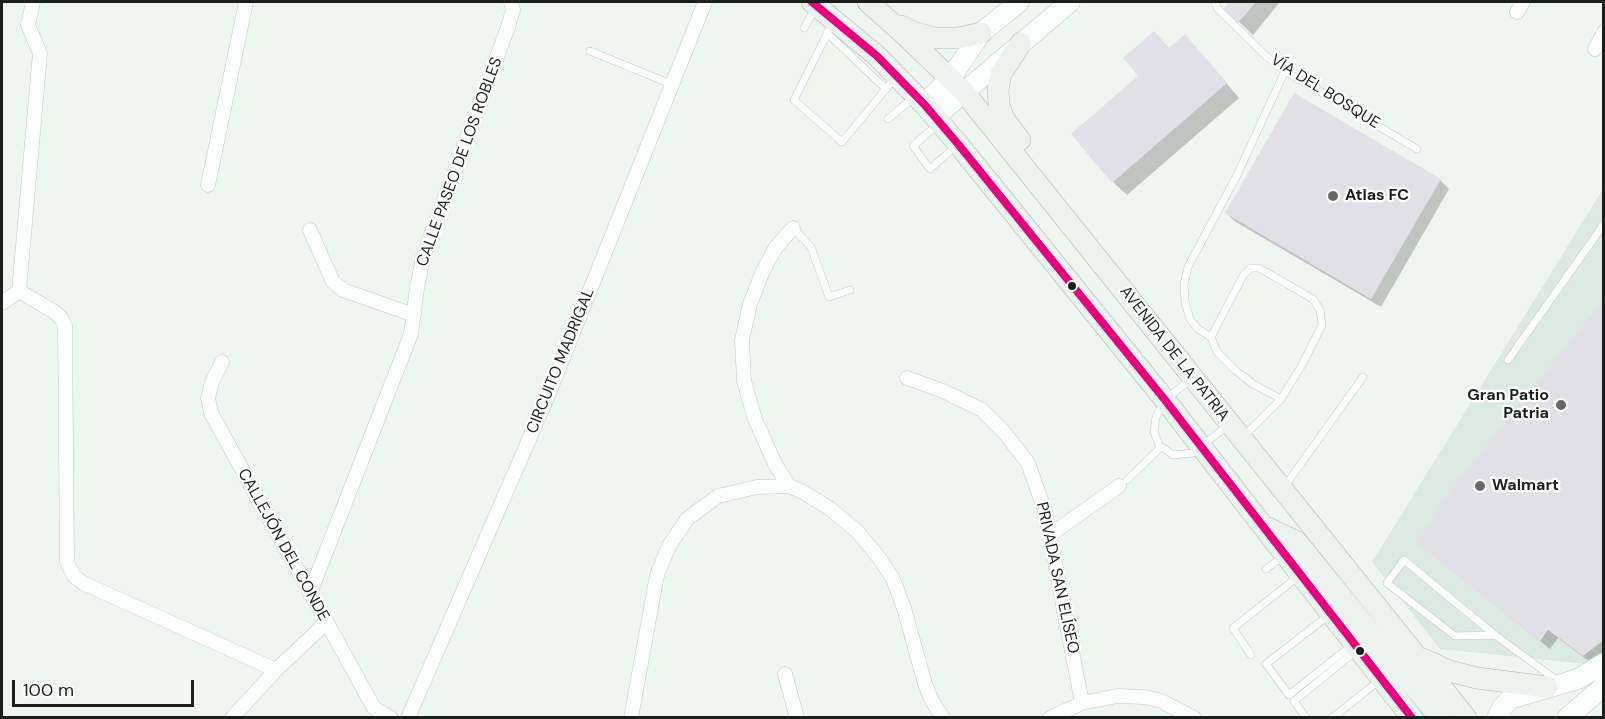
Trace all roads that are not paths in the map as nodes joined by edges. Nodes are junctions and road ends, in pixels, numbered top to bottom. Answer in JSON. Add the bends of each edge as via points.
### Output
{"nodes":[{"id":1,"x":33,"y":2,"type":"edge"},
{"id":2,"x":246,"y":2,"type":"edge"},
{"id":3,"x":511,"y":2,"type":"edge"},
{"id":4,"x":705,"y":2,"type":"edge"},
{"id":5,"x":1018,"y":2,"type":"edge"},
{"id":6,"x":1070,"y":2,"type":"edge"},
{"id":7,"x":1215,"y":2,"type":"edge"},
{"id":8,"x":815,"y":3,"type":"edge"},
{"id":9,"x":872,"y":5,"type":"edge"},
{"id":10,"x":831,"y":26,"type":"junction"},
{"id":11,"x":804,"y":28,"type":"dead end"},
{"id":12,"x":1604,"y":32,"type":"edge"},
{"id":13,"x":981,"y":33,"type":"junction"},
{"id":14,"x":1021,"y":43,"type":"junction"},
{"id":15,"x":1595,"y":49,"type":"dead end"},
{"id":16,"x":590,"y":51,"type":"dead end"},
{"id":17,"x":1285,"y":71,"type":"junction"},
{"id":18,"x":891,"y":83,"type":"junction"},
{"id":19,"x":671,"y":84,"type":"junction"},
{"id":20,"x":957,"y":86,"type":"junction"},
{"id":21,"x":929,"y":110,"type":"junction"},
{"id":22,"x":888,"y":119,"type":"dead end"},
{"id":23,"x":958,"y":144,"type":"junction"},
{"id":24,"x":1417,"y":149,"type":"dead end"},
{"id":25,"x":208,"y":185,"type":"dead end"},
{"id":26,"x":1050,"y":199,"type":"junction"},
{"id":27,"x":1604,"y":224,"type":"edge"},
{"id":28,"x":793,"y":228,"type":"joint"},
{"id":29,"x":310,"y":230,"type":"dead end"},
{"id":30,"x":850,"y":290,"type":"dead end"},
{"id":31,"x":19,"y":291,"type":"junction"},
{"id":32,"x":2,"y":303,"type":"edge"},
{"id":33,"x":414,"y":315,"type":"junction"},
{"id":34,"x":1211,"y":337,"type":"junction"},
{"id":35,"x":1508,"y":360,"type":"dead end"},
{"id":36,"x":222,"y":362,"type":"dead end"},
{"id":37,"x":1193,"y":377,"type":"junction"},
{"id":38,"x":1363,"y":377,"type":"dead end"},
{"id":39,"x":907,"y":378,"type":"dead end"},
{"id":40,"x":1281,"y":399,"type":"junction"},
{"id":41,"x":1165,"y":400,"type":"junction"},
{"id":42,"x":1235,"y":432,"type":"junction"},
{"id":43,"x":1161,"y":447,"type":"junction"},
{"id":44,"x":1202,"y":448,"type":"junction"},
{"id":45,"x":1123,"y":483,"type":"joint"},
{"id":46,"x":789,"y":486,"type":"junction"},
{"id":47,"x":1282,"y":491,"type":"junction"},
{"id":48,"x":1265,"y":527,"type":"junction"},
{"id":49,"x":1050,"y":535,"type":"junction"},
{"id":50,"x":1286,"y":554,"type":"junction"},
{"id":51,"x":1266,"y":569,"type":"dead end"},
{"id":52,"x":1301,"y":574,"type":"junction"},
{"id":53,"x":310,"y":593,"type":"junction"},
{"id":54,"x":1331,"y":613,"type":"junction"},
{"id":55,"x":326,"y":623,"type":"junction"},
{"id":56,"x":1495,"y":634,"type":"junction"},
{"id":57,"x":1356,"y":646,"type":"junction"},
{"id":58,"x":1414,"y":652,"type":"junction"},
{"id":59,"x":1251,"y":655,"type":"dead end"},
{"id":60,"x":1604,"y":663,"type":"edge"},
{"id":61,"x":276,"y":670,"type":"junction"},
{"id":62,"x":785,"y":674,"type":"dead end"},
{"id":63,"x":1382,"y":679,"type":"junction"},
{"id":64,"x":1554,"y":685,"type":"junction"},
{"id":65,"x":1604,"y":686,"type":"edge"},
{"id":66,"x":1518,"y":695,"type":"junction"},
{"id":67,"x":1082,"y":703,"type":"junction"},
{"id":68,"x":1408,"y":716,"type":"edge"},
{"id":69,"x":232,"y":717,"type":"edge"},
{"id":70,"x":391,"y":717,"type":"edge"},
{"id":71,"x":408,"y":717,"type":"edge"},
{"id":72,"x":631,"y":717,"type":"edge"},
{"id":73,"x":797,"y":717,"type":"edge"},
{"id":74,"x":943,"y":717,"type":"edge"},
{"id":75,"x":1050,"y":717,"type":"edge"},
{"id":76,"x":1194,"y":717,"type":"edge"},
{"id":77,"x":1306,"y":717,"type":"edge"},
{"id":78,"x":1332,"y":717,"type":"edge"},
{"id":79,"x":1440,"y":717,"type":"edge"},
{"id":80,"x":1466,"y":717,"type":"edge"},
{"id":81,"x":1497,"y":717,"type":"edge"},
{"id":82,"x":1510,"y":717,"type":"edge"},
{"id":83,"x":1567,"y":717,"type":"edge"}],
"edges":[{"from":1,"to":31,"type":"street","via":[[28,25],[40,53]]},
{"from":2,"to":25,"type":"street"},
{"from":3,"to":33,"type":"street","name":"CALLE PASEO DE LOS ROBLES","via":[[508,27],[423,257]]},
{"from":4,"to":19,"type":"street","name":"CIRCUITO MADRIGAL"},
{"from":5,"to":13,"type":"main road"},
{"from":6,"to":14,"type":"main road"},
{"from":7,"to":17,"type":"lane","name":"VÍA DEL BOSQUE"},
{"from":8,"to":10,"type":"main road"},
{"from":8,"to":11,"type":"lane"},
{"from":9,"to":13,"type":"main road","via":[[903,27],[924,35],[947,38]]},
{"from":9,"to":20,"type":"main road","name":"AVENIDA DE LA PATRIA"},
{"from":10,"to":18,"type":"main road"},
{"from":10,"to":18,"type":"lane","via":[[794,100],[842,142]]},
{"from":12,"to":15,"type":"street"},
{"from":13,"to":20,"type":"main road"},
{"from":14,"to":20,"type":"main road"},
{"from":14,"to":26,"type":"main road","via":[[1001,74],[999,105],[1004,119],[1033,156]]},
{"from":16,"to":19,"type":"lane"},
{"from":17,"to":24,"type":"lane","name":"VÍA DEL BOSQUE"},
{"from":17,"to":34,"type":"lane","via":[[1237,175],[1188,267],[1184,284],[1190,319]]},
{"from":18,"to":21,"type":"main road"},
{"from":19,"to":71,"type":"street","name":"CIRCUITO MADRIGAL","via":[[547,398]]},
{"from":20,"to":21,"type":"main road"},
{"from":20,"to":26,"type":"main road","name":"AVENIDA DE LA PATRIA"},
{"from":21,"to":22,"type":"lane"},
{"from":21,"to":23,"type":"main road"},
{"from":21,"to":23,"type":"lane","via":[[913,146],[930,169]]},
{"from":23,"to":41,"type":"main road"},
{"from":26,"to":37,"type":"main road","name":"AVENIDA DE LA PATRIA"},
{"from":27,"to":35,"type":"lane"},
{"from":28,"to":30,"type":"lane","via":[[811,247],[829,297]]},
{"from":28,"to":46,"type":"street","via":[[776,247],[763,271],[742,340],[744,381],[755,419]]},
{"from":29,"to":33,"type":"street","via":[[333,282],[343,290]]},
{"from":31,"to":32,"type":"street"},
{"from":31,"to":61,"type":"street","via":[[53,311],[66,326],[67,562],[74,576]]},
{"from":33,"to":53,"type":"street","name":"CALLE PASEO DE LOS ROBLES","via":[[411,334]]},
{"from":34,"to":40,"type":"lane","via":[[1218,352],[1234,369]]},
{"from":34,"to":40,"type":"lane","via":[[1244,274],[1251,268],[1259,268],[1312,298],[1320,310],[1322,325]]},
{"from":36,"to":53,"type":"street","name":"CALLEJÓN DEL CONDE","via":[[208,398],[211,413]]},
{"from":37,"to":41,"type":"lane"},
{"from":37,"to":42,"type":"main road","name":"AVENIDA DE LA PATRIA"},
{"from":38,"to":47,"type":"lane"},
{"from":39,"to":49,"type":"street","name":"PRIVADA SAN ELÍSEO","via":[[982,410],[1004,432],[1028,463]]},
{"from":40,"to":42,"type":"lane"},
{"from":41,"to":43,"type":"lane","via":[[1154,432]]},
{"from":41,"to":44,"type":"main road"},
{"from":42,"to":44,"type":"lane"},
{"from":42,"to":47,"type":"main road","name":"AVENIDA DE LA PATRIA"},
{"from":43,"to":44,"type":"lane","via":[[1173,455]]},
{"from":43,"to":45,"type":"lane"},
{"from":44,"to":48,"type":"main road"},
{"from":45,"to":49,"type":"street"},
{"from":46,"to":72,"type":"street","via":[[757,487],[718,496],[687,519],[669,546],[657,575]]},
{"from":46,"to":74,"type":"street","via":[[829,508],[857,531],[880,559],[893,579],[925,684]]},
{"from":47,"to":58,"type":"main road","name":"AVENIDA DE LA PATRIA"},
{"from":48,"to":50,"type":"main road"},
{"from":48,"to":79,"type":"main road","via":[[1297,542]]},
{"from":49,"to":67,"type":"street","name":"PRIVADA SAN ELÍSEO"},
{"from":50,"to":51,"type":"lane"},
{"from":50,"to":52,"type":"main road"},
{"from":52,"to":54,"type":"main road"},
{"from":52,"to":59,"type":"lane","via":[[1233,628]]},
{"from":53,"to":55,"type":"street","name":"CALLEJÓN DEL CONDE"},
{"from":54,"to":57,"type":"main road"},
{"from":54,"to":57,"type":"lane","via":[[1266,664],[1289,695]]},
{"from":55,"to":61,"type":"street"},
{"from":55,"to":70,"type":"street","name":"CALLEJÓN DEL CONDE","via":[[374,708]]},
{"from":56,"to":56,"type":"lane","via":[[1404,560],[1387,583],[1455,636]]},
{"from":56,"to":64,"type":"lane"},
{"from":57,"to":63,"type":"main road"},
{"from":57,"to":77,"type":"lane","via":[[1294,701]]},
{"from":58,"to":64,"type":"main road","via":[[1430,663],[1460,674]]},
{"from":58,"to":80,"type":"main road","name":"AVENIDA DE LA PATRIA"},
{"from":60,"to":64,"type":"main road","via":[[1578,679]]},
{"from":61,"to":69,"type":"street"},
{"from":62,"to":73,"type":"street"},
{"from":63,"to":68,"type":"main road"},
{"from":63,"to":78,"type":"lane"},
{"from":64,"to":66,"type":"main road"},
{"from":65,"to":83,"type":"main road"},
{"from":66,"to":81,"type":"main road","via":[[1506,703]]},
{"from":66,"to":82,"type":"main road"},
{"from":67,"to":75,"type":"street"},
{"from":67,"to":76,"type":"street","via":[[1117,696],[1144,698]]}]}
